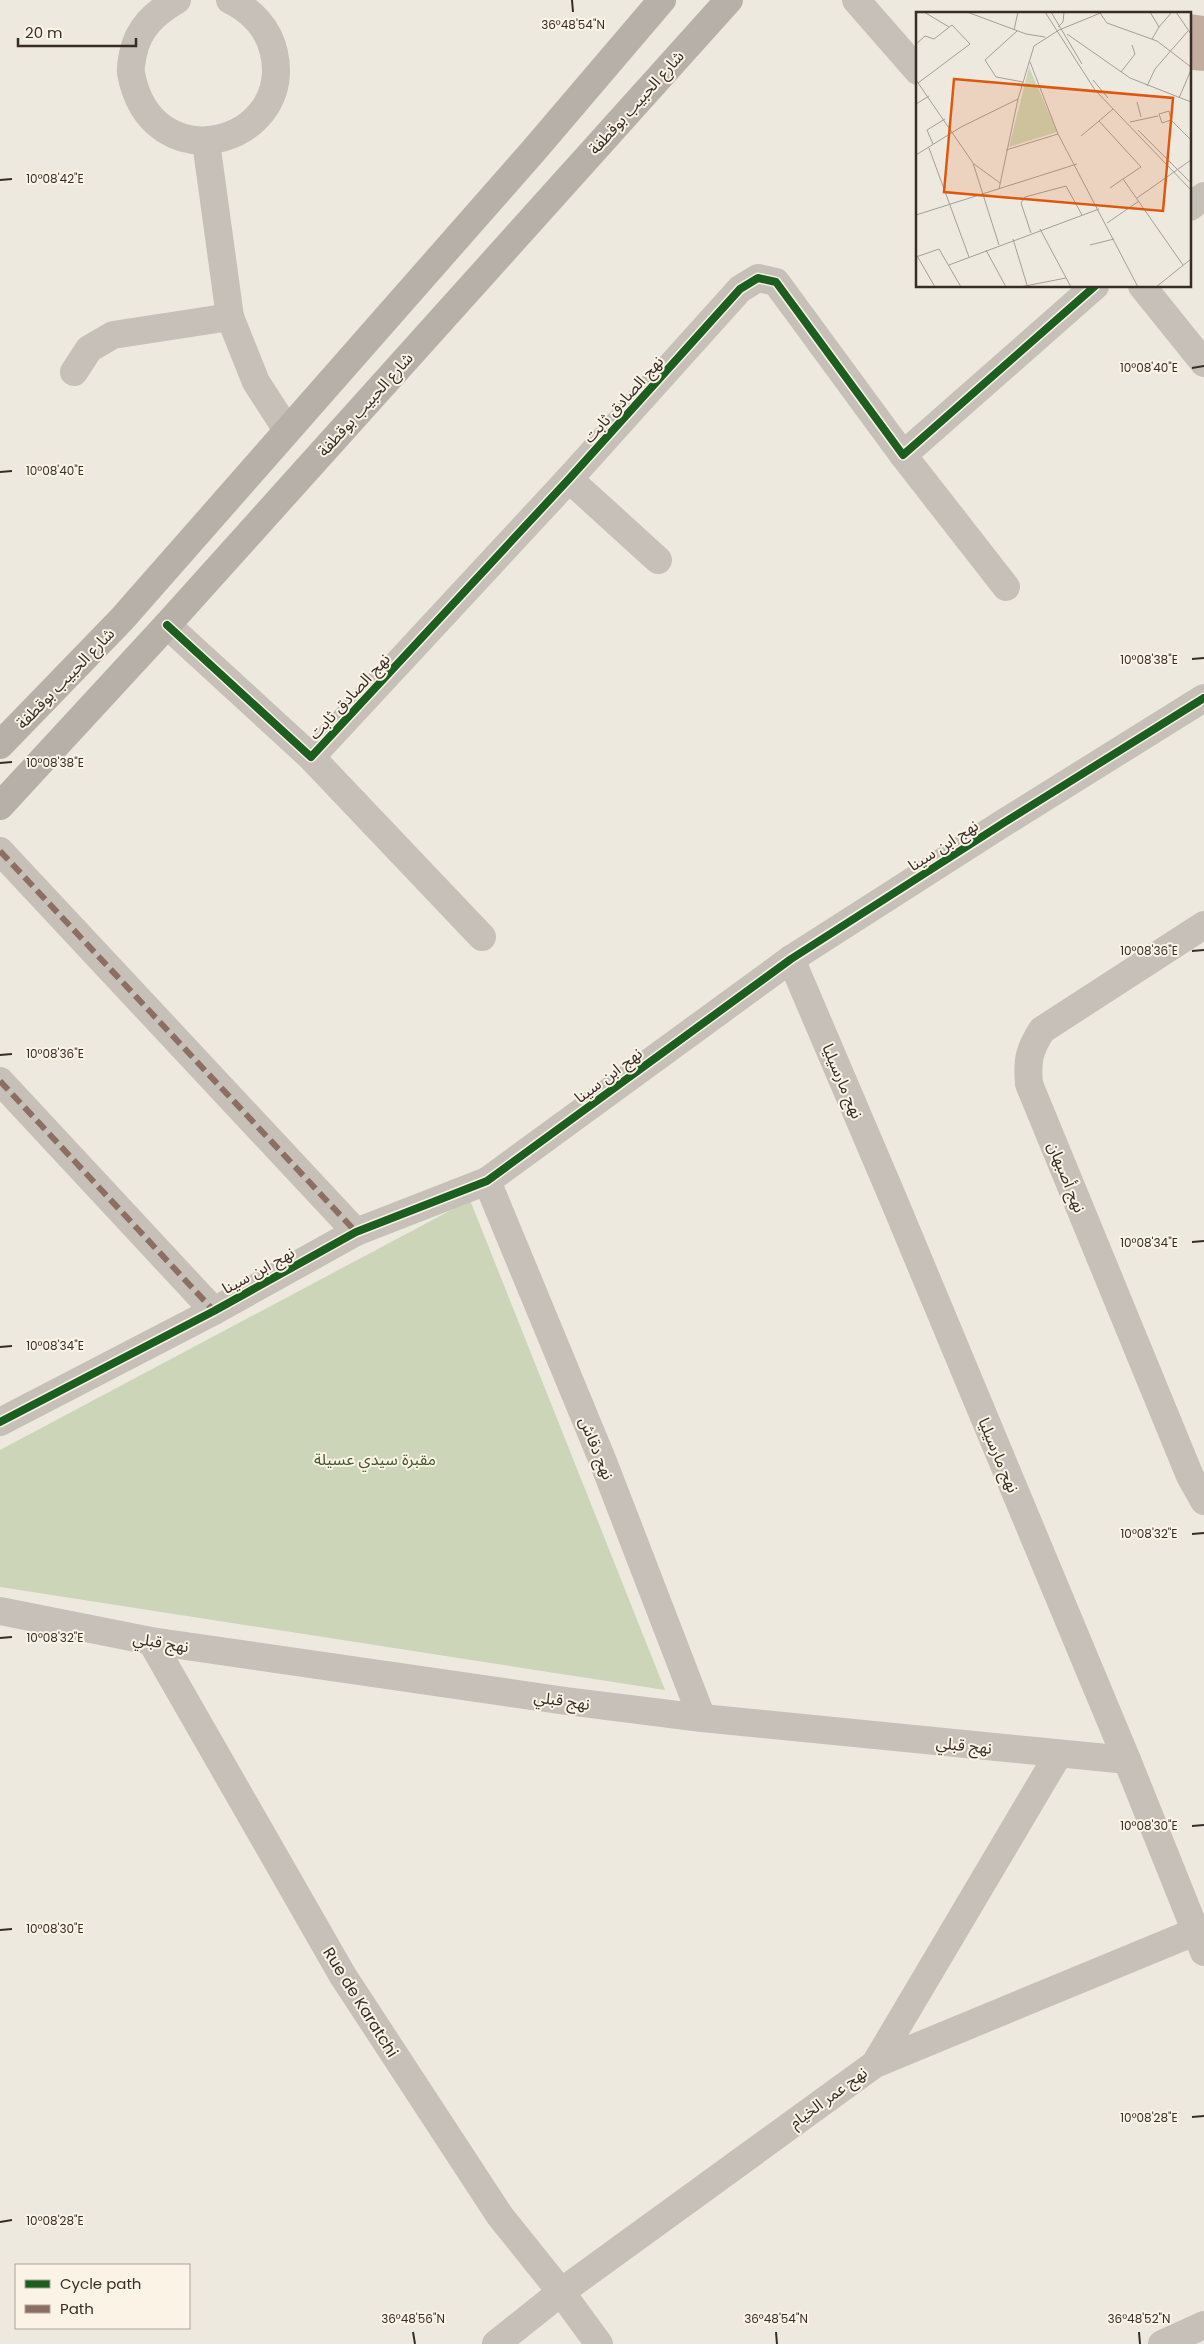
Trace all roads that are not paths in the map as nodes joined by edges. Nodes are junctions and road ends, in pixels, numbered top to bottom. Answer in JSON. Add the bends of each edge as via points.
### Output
{"nodes":[{"id":1,"x":177,"y":0,"type":"edge"},
{"id":2,"x":231,"y":0,"type":"edge"},
{"id":3,"x":662,"y":0,"type":"edge"},
{"id":4,"x":728,"y":0,"type":"edge"},
{"id":5,"x":856,"y":0,"type":"edge"},
{"id":6,"x":916,"y":70,"type":"edge"},
{"id":7,"x":206,"y":142,"type":"junction"},
{"id":8,"x":1204,"y":196,"type":"edge"},
{"id":9,"x":1192,"y":206,"type":"edge"},
{"id":10,"x":1093,"y":288,"type":"edge"},
{"id":11,"x":1144,"y":288,"type":"edge"},
{"id":12,"x":230,"y":316,"type":"junction"},
{"id":13,"x":1204,"y":363,"type":"edge"},
{"id":14,"x":74,"y":372,"type":"dead end"},
{"id":15,"x":287,"y":430,"type":"junction"},
{"id":16,"x":903,"y":456,"type":"junction"},
{"id":17,"x":569,"y":479,"type":"junction"},
{"id":18,"x":658,"y":560,"type":"dead end"},
{"id":19,"x":1006,"y":587,"type":"dead end"},
{"id":20,"x":167,"y":626,"type":"junction"},
{"id":21,"x":1204,"y":698,"type":"edge"},
{"id":22,"x":0,"y":745,"type":"edge"},
{"id":23,"x":311,"y":757,"type":"junction"},
{"id":24,"x":0,"y":806,"type":"edge"},
{"id":25,"x":0,"y":852,"type":"edge"},
{"id":26,"x":1204,"y":924,"type":"edge"},
{"id":27,"x":482,"y":938,"type":"dead end"},
{"id":28,"x":791,"y":959,"type":"junction"},
{"id":29,"x":0,"y":1081,"type":"edge"},
{"id":30,"x":487,"y":1181,"type":"junction"},
{"id":31,"x":356,"y":1232,"type":"junction"},
{"id":32,"x":214,"y":1311,"type":"junction"},
{"id":33,"x":0,"y":1422,"type":"edge"},
{"id":34,"x":1204,"y":1501,"type":"edge"},
{"id":35,"x":0,"y":1611,"type":"edge"},
{"id":36,"x":151,"y":1642,"type":"junction"},
{"id":37,"x":702,"y":1718,"type":"junction"},
{"id":38,"x":1058,"y":1755,"type":"junction"},
{"id":39,"x":1127,"y":1760,"type":"junction"},
{"id":40,"x":1201,"y":1937,"type":"edge"},
{"id":41,"x":875,"y":2064,"type":"junction"},
{"id":42,"x":561,"y":2292,"type":"junction"},
{"id":43,"x":1204,"y":2325,"type":"edge"},
{"id":44,"x":496,"y":2344,"type":"edge"},
{"id":45,"x":600,"y":2344,"type":"edge"},
{"id":46,"x":1162,"y":2344,"type":"edge"}],
"edges":[{"from":1,"to":7,"type":"street","via":[[156,12],[140,32],[130,70],[138,99],[152,120],[175,136]]},
{"from":2,"to":7,"type":"street","via":[[261,22],[272,41],[277,66],[274,87],[264,110],[238,133]]},
{"from":3,"to":15,"type":"main road","name":"شارع الحبيب بوقطفة"},
{"from":4,"to":20,"type":"main road","name":"شارع الحبيب بوقطفة"},
{"from":5,"to":6,"type":"street"},
{"from":7,"to":12,"type":"street"},
{"from":8,"to":9,"type":"street"},
{"from":10,"to":16,"type":"street"},
{"from":11,"to":13,"type":"street"},
{"from":12,"to":14,"type":"street","via":[[113,335],[89,349]]},
{"from":12,"to":15,"type":"street","via":[[256,382]]},
{"from":15,"to":22,"type":"main road","name":"شارع الحبيب بوقطفة","via":[[122,619]]},
{"from":16,"to":17,"type":"street","name":"نهج الصادق ثابت","via":[[776,282],[758,278],[740,289]]},
{"from":16,"to":19,"type":"street","name":"نهج الصادق ثابت"},
{"from":17,"to":18,"type":"street"},
{"from":17,"to":23,"type":"street","name":"نهج الصادق ثابت"},
{"from":20,"to":23,"type":"street","name":"نهج الصادق ثابت"},
{"from":20,"to":24,"type":"main road","name":"شارع الحبيب بوقطفة"},
{"from":21,"to":28,"type":"street","name":"نهج ابن سينا"},
{"from":23,"to":27,"type":"street","name":"نهج الصادق ثابت"},
{"from":25,"to":31,"type":"street"},
{"from":26,"to":34,"type":"street","name":"نهج أصبهان","via":[[1042,1030],[1031,1048],[1027,1066],[1029,1084],[1190,1476]]},
{"from":28,"to":30,"type":"street","name":"نهج ابن سينا"},
{"from":28,"to":39,"type":"street","name":"نهج مارسيليا"},
{"from":29,"to":32,"type":"street"},
{"from":30,"to":31,"type":"street","name":"نهج ابن سينا"},
{"from":30,"to":37,"type":"street","name":"نهج دقاش","via":[[602,1459]]},
{"from":31,"to":32,"type":"street","name":"نهج ابن سينا"},
{"from":32,"to":33,"type":"street","name":"نهج ابن سينا"},
{"from":35,"to":36,"type":"street","name":"نهج قبلي"},
{"from":36,"to":37,"type":"street","name":"نهج قبلي"},
{"from":36,"to":42,"type":"street","name":"Rue de Karatchi","via":[[343,1976],[500,2216]]},
{"from":37,"to":38,"type":"street","name":"نهج قبلي"},
{"from":38,"to":39,"type":"street","name":"نهج قبلي"},
{"from":38,"to":41,"type":"street"},
{"from":39,"to":40,"type":"street","name":"نهج مارسيليا"},
{"from":40,"to":41,"type":"street","name":"نهج عمر الخيام"},
{"from":41,"to":42,"type":"street","name":"نهج عمر الخيام"},
{"from":42,"to":44,"type":"street","name":"نهج عمر الخيام"},
{"from":42,"to":45,"type":"street","name":"Rue de Karatchi"},
{"from":43,"to":46,"type":"street"}]}
